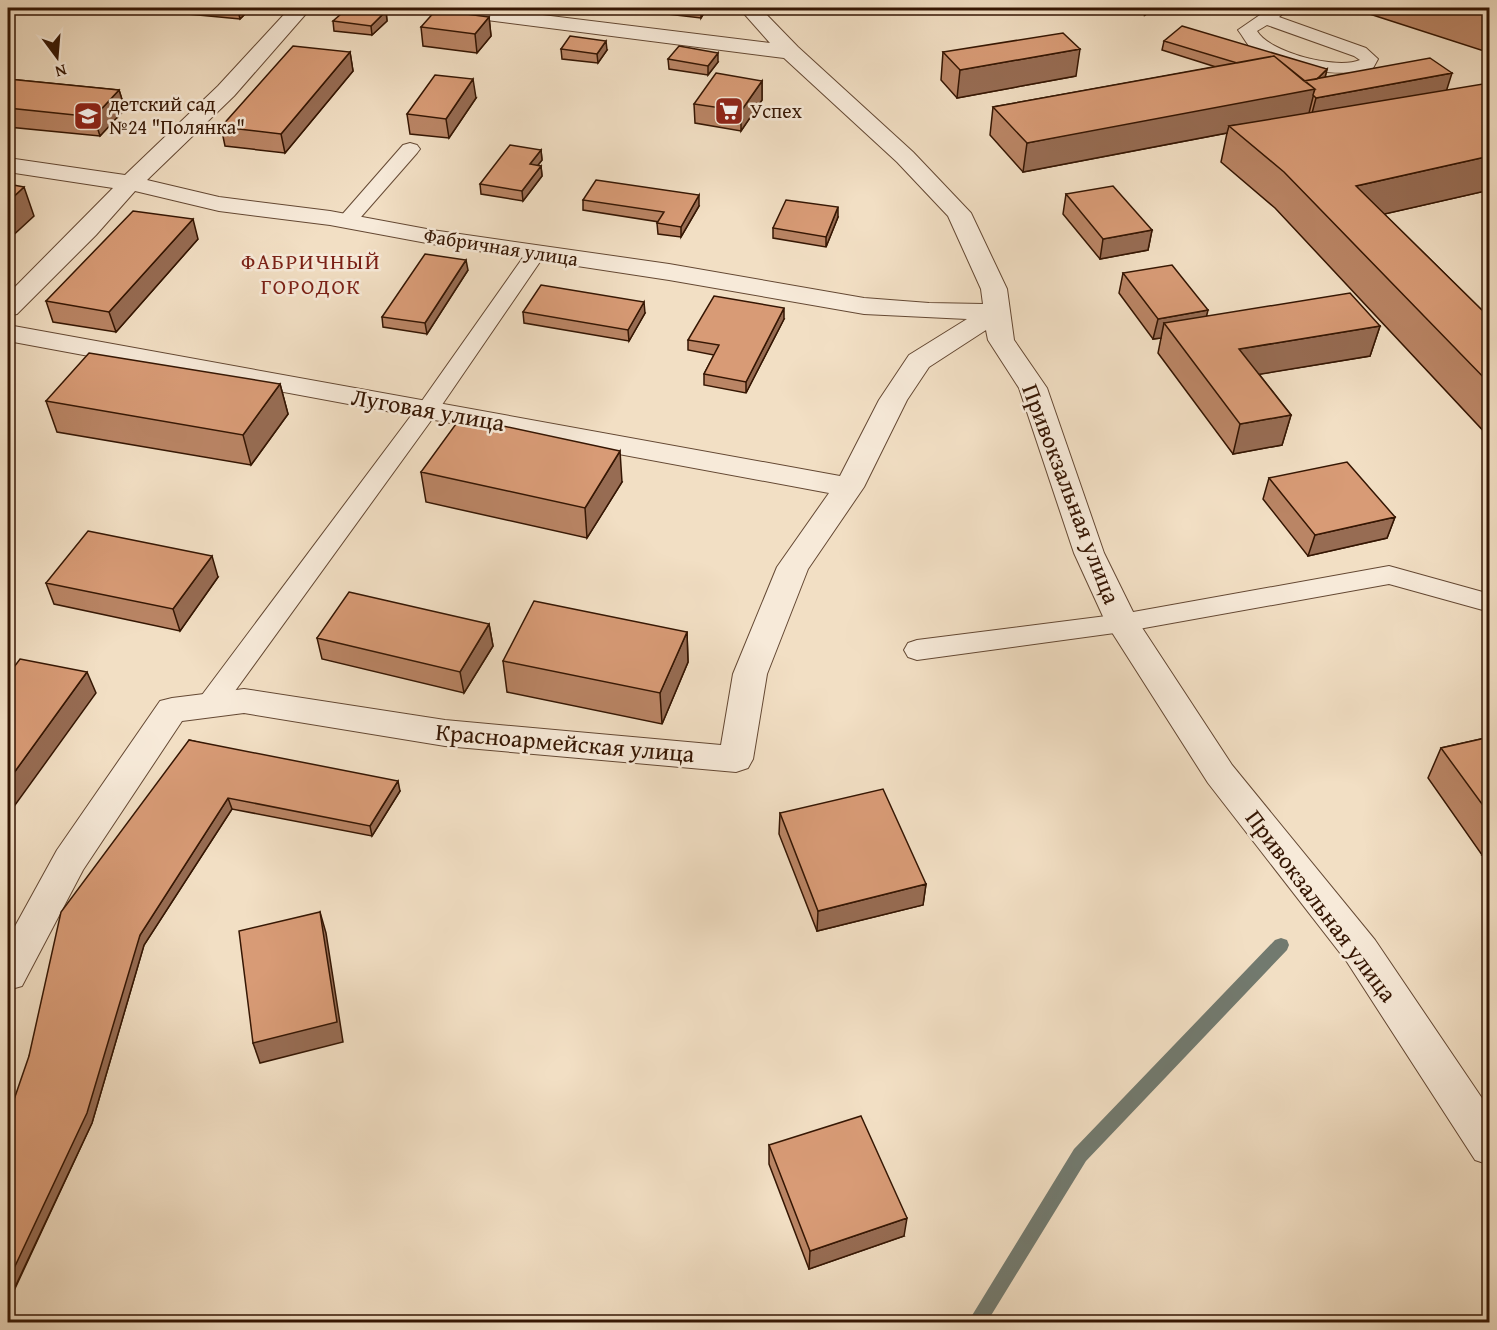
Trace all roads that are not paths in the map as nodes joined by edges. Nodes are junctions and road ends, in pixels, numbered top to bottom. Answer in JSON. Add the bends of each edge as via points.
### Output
{"nodes":[{"id":1,"x":301,"y":8,"type":"edge"},
{"id":2,"x":440,"y":8,"type":"edge"},
{"id":3,"x":749,"y":8,"type":"edge"},
{"id":4,"x":1274,"y":13,"type":"edge"},
{"id":5,"x":790,"y":52,"type":"junction"},
{"id":6,"x":410,"y":149,"type":"dead end"},
{"id":7,"x":8,"y":165,"type":"edge"},
{"id":8,"x":130,"y":183,"type":"junction"},
{"id":9,"x":347,"y":221,"type":"junction"},
{"id":10,"x":536,"y":253,"type":"junction"},
{"id":11,"x":8,"y":308,"type":"edge"},
{"id":12,"x":998,"y":312,"type":"junction"},
{"id":13,"x":8,"y":333,"type":"edge"},
{"id":14,"x":427,"y":410,"type":"junction"},
{"id":15,"x":849,"y":487,"type":"junction"},
{"id":16,"x":1490,"y":603,"type":"edge"},
{"id":17,"x":1122,"y":623,"type":"junction"},
{"id":18,"x":916,"y":650,"type":"dead end"},
{"id":19,"x":209,"y":706,"type":"junction"},
{"id":20,"x":8,"y":974,"type":"edge"},
{"id":21,"x":1490,"y":1146,"type":"edge"}],
"edges":[{"from":1,"to":8,"type":"street","via":[[226,91]]},
{"from":2,"to":5,"type":"street"},
{"from":3,"to":5,"type":"street","name":"Привокзальная улица"},
{"from":4,"to":4,"type":"lane","via":[[1247,30],[1256,43],[1286,58],[1337,68],[1366,66],[1369,59],[1360,52]]},
{"from":5,"to":12,"type":"street","name":"Привокзальная улица","via":[[959,213],[994,289]]},
{"from":6,"to":9,"type":"lane"},
{"from":7,"to":8,"type":"street","name":"Фабричная улица"},
{"from":8,"to":9,"type":"street","name":"Фабричная улица","via":[[219,204]]},
{"from":8,"to":11,"type":"street"},
{"from":9,"to":10,"type":"street","name":"Фабричная улица"},
{"from":10,"to":12,"type":"street","name":"Фабричная улица","via":[[864,306]]},
{"from":10,"to":14,"type":"lane"},
{"from":12,"to":15,"type":"street","name":"Красноармейская улица","via":[[919,361],[893,400]]},
{"from":12,"to":17,"type":"street","name":"Привокзальная улица","via":[[1001,340],[1033,388],[1089,553]]},
{"from":13,"to":14,"type":"street","name":"Луговая улица"},
{"from":14,"to":15,"type":"street","name":"Луговая улица"},
{"from":14,"to":19,"type":"lane"},
{"from":15,"to":19,"type":"street","name":"Красноармейская улица","via":[[793,567],[750,674],[736,759],[445,732],[244,701]]},
{"from":16,"to":17,"type":"lane","via":[[1389,575]]},
{"from":17,"to":18,"type":"lane"},
{"from":17,"to":21,"type":"street","name":"Привокзальная улица","via":[[1220,774],[1361,951]]},
{"from":19,"to":20,"type":"street","name":"Красноармейская улица","via":[[172,710],[70,860]]}]}
